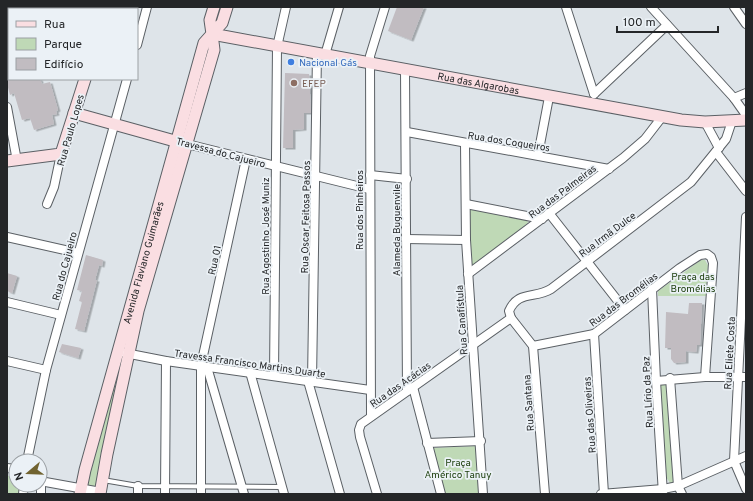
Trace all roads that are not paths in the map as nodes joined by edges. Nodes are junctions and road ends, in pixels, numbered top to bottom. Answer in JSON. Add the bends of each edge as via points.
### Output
{"nodes":[{"id":1,"x":147,"y":7,"type":"edge"},
{"id":2,"x":214,"y":7,"type":"edge"},
{"id":3,"x":227,"y":7,"type":"edge"},
{"id":4,"x":286,"y":7,"type":"edge"},
{"id":5,"x":339,"y":7,"type":"edge"},
{"id":6,"x":385,"y":7,"type":"edge"},
{"id":7,"x":566,"y":7,"type":"edge"},
{"id":8,"x":651,"y":7,"type":"edge"},
{"id":9,"x":734,"y":7,"type":"edge"},
{"id":10,"x":746,"y":10,"type":"edge"},
{"id":11,"x":744,"y":21,"type":"edge"},
{"id":12,"x":667,"y":25,"type":"junction"},
{"id":13,"x":212,"y":34,"type":"junction"},
{"id":14,"x":138,"y":40,"type":"edge"},
{"id":15,"x":277,"y":47,"type":"junction"},
{"id":16,"x":321,"y":54,"type":"junction"},
{"id":17,"x":370,"y":63,"type":"junction"},
{"id":18,"x":406,"y":69,"type":"junction"},
{"id":19,"x":85,"y":80,"type":"edge"},
{"id":20,"x":128,"y":80,"type":"edge"},
{"id":21,"x":746,"y":93,"type":"edge"},
{"id":22,"x":549,"y":97,"type":"junction"},
{"id":23,"x":734,"y":98,"type":"junction"},
{"id":24,"x":593,"y":99,"type":"junction"},
{"id":25,"x":7,"y":107,"type":"edge"},
{"id":26,"x":74,"y":113,"type":"junction"},
{"id":27,"x":746,"y":115,"type":"edge"},
{"id":28,"x":662,"y":117,"type":"junction"},
{"id":29,"x":746,"y":120,"type":"edge"},
{"id":30,"x":732,"y":121,"type":"junction"},
{"id":31,"x":705,"y":122,"type":"junction"},
{"id":32,"x":115,"y":124,"type":"junction"},
{"id":33,"x":407,"y":132,"type":"junction"},
{"id":34,"x":176,"y":141,"type":"junction"},
{"id":35,"x":187,"y":144,"type":"junction"},
{"id":36,"x":465,"y":144,"type":"junction"},
{"id":37,"x":718,"y":150,"type":"junction"},
{"id":38,"x":61,"y":154,"type":"junction"},
{"id":39,"x":538,"y":155,"type":"junction"},
{"id":40,"x":246,"y":159,"type":"junction"},
{"id":41,"x":12,"y":161,"type":"edge"},
{"id":42,"x":275,"y":166,"type":"junction"},
{"id":43,"x":609,"y":169,"type":"junction"},
{"id":44,"x":315,"y":175,"type":"junction"},
{"id":45,"x":370,"y":175,"type":"junction"},
{"id":46,"x":406,"y":179,"type":"junction"},
{"id":47,"x":369,"y":189,"type":"junction"},
{"id":48,"x":746,"y":191,"type":"edge"},
{"id":49,"x":46,"y":204,"type":"dead end"},
{"id":50,"x":466,"y":204,"type":"junction"},
{"id":51,"x":549,"y":213,"type":"junction"},
{"id":52,"x":746,"y":217,"type":"edge"},
{"id":53,"x":542,"y":218,"type":"junction"},
{"id":54,"x":7,"y":237,"type":"edge"},
{"id":55,"x":406,"y":239,"type":"junction"},
{"id":56,"x":466,"y":240,"type":"junction"},
{"id":57,"x":78,"y":253,"type":"junction"},
{"id":58,"x":587,"y":262,"type":"junction"},
{"id":59,"x":468,"y":274,"type":"junction"},
{"id":60,"x":652,"y":289,"type":"junction"},
{"id":61,"x":7,"y":302,"type":"edge"},
{"id":62,"x":625,"y":310,"type":"junction"},
{"id":63,"x":61,"y":315,"type":"junction"},
{"id":64,"x":510,"y":318,"type":"junction"},
{"id":65,"x":594,"y":334,"type":"junction"},
{"id":66,"x":473,"y":345,"type":"junction"},
{"id":67,"x":534,"y":346,"type":"junction"},
{"id":68,"x":123,"y":353,"type":"junction"},
{"id":69,"x":7,"y":361,"type":"edge"},
{"id":70,"x":166,"y":361,"type":"junction"},
{"id":71,"x":204,"y":366,"type":"junction"},
{"id":72,"x":46,"y":370,"type":"junction"},
{"id":73,"x":250,"y":372,"type":"junction"},
{"id":74,"x":274,"y":376,"type":"junction"},
{"id":75,"x":705,"y":376,"type":"junction"},
{"id":76,"x":742,"y":377,"type":"edge"},
{"id":77,"x":670,"y":378,"type":"junction"},
{"id":78,"x":310,"y":381,"type":"junction"},
{"id":79,"x":656,"y":381,"type":"junction"},
{"id":80,"x":410,"y":389,"type":"junction"},
{"id":81,"x":370,"y":390,"type":"junction"},
{"id":82,"x":370,"y":416,"type":"junction"},
{"id":83,"x":481,"y":441,"type":"junction"},
{"id":84,"x":427,"y":443,"type":"junction"},
{"id":85,"x":28,"y":453,"type":"edge"},
{"id":86,"x":746,"y":456,"type":"edge"},
{"id":87,"x":734,"y":461,"type":"junction"},
{"id":88,"x":103,"y":480,"type":"junction"},
{"id":89,"x":48,"y":483,"type":"edge"},
{"id":90,"x":678,"y":486,"type":"junction"},
{"id":91,"x":746,"y":489,"type":"edge"},
{"id":92,"x":138,"y":490,"type":"edge"},
{"id":93,"x":165,"y":490,"type":"edge"},
{"id":94,"x":243,"y":490,"type":"edge"},
{"id":95,"x":200,"y":491,"type":"edge"},
{"id":96,"x":283,"y":491,"type":"edge"},
{"id":97,"x":663,"y":491,"type":"edge"},
{"id":98,"x":81,"y":492,"type":"edge"},
{"id":99,"x":101,"y":493,"type":"edge"},
{"id":100,"x":340,"y":494,"type":"edge"},
{"id":101,"x":377,"y":494,"type":"edge"},
{"id":102,"x":441,"y":494,"type":"edge"},
{"id":103,"x":483,"y":494,"type":"edge"},
{"id":104,"x":545,"y":494,"type":"edge"},
{"id":105,"x":600,"y":494,"type":"edge"},
{"id":106,"x":604,"y":494,"type":"edge"},
{"id":107,"x":682,"y":494,"type":"edge"}],
"edges":[{"from":1,"to":14,"type":"street"},
{"from":2,"to":13,"type":"main road","name":"Avenida Flaviano Guimarães","via":[[210,20]]},
{"from":3,"to":13,"type":"main road","name":"Avenida Flaviano Guimarães","via":[[222,23]]},
{"from":4,"to":15,"type":"street","name":"Rua Agostinho José Muniz"},
{"from":5,"to":16,"type":"street","name":"Rua Oscar Feitosa Passos"},
{"from":6,"to":17,"type":"street","name":"Rua dos Pinheiros"},
{"from":7,"to":24,"type":"street"},
{"from":8,"to":12,"type":"street"},
{"from":9,"to":11,"type":"street"},
{"from":10,"to":11,"type":"street"},
{"from":12,"to":23,"type":"street"},
{"from":12,"to":24,"type":"street"},
{"from":13,"to":15,"type":"main road","name":"Rua das Algarobas"},
{"from":13,"to":34,"type":"main road","name":"Avenida Flaviano Guimarães","via":[[204,43]]},
{"from":13,"to":35,"type":"main road","name":"Avenida Flaviano Guimarães","via":[[214,50]]},
{"from":15,"to":16,"type":"main road","name":"Rua das Algarobas"},
{"from":15,"to":42,"type":"street","name":"Rua Agostinho José Muniz"},
{"from":16,"to":17,"type":"main road","name":"Rua das Algarobas"},
{"from":16,"to":44,"type":"street","name":"Rua Oscar Feitosa Passos"},
{"from":17,"to":18,"type":"main road","name":"Rua das Algarobas"},
{"from":17,"to":45,"type":"street","name":"Rua dos Pinheiros"},
{"from":18,"to":22,"type":"main road","name":"Rua das Algarobas"},
{"from":18,"to":33,"type":"street","name":"Alameda Buguenvile"},
{"from":19,"to":26,"type":"main road","name":"Rua Paulo Lopes"},
{"from":20,"to":32,"type":"street","name":"Rua do Cajueiro"},
{"from":21,"to":23,"type":"street"},
{"from":22,"to":24,"type":"main road","name":"Rua das Algarobas"},
{"from":22,"to":39,"type":"street"},
{"from":23,"to":27,"type":"street"},
{"from":24,"to":28,"type":"main road","name":"Rua das Algarobas"},
{"from":25,"to":41,"type":"street"},
{"from":26,"to":32,"type":"main road","name":"Travessa do Cajueiro"},
{"from":26,"to":38,"type":"main road","name":"Rua Paulo Lopes"},
{"from":28,"to":31,"type":"main road","name":"Rua das Algarobas"},
{"from":28,"to":43,"type":"street","name":"Rua das Palmeiras","via":[[645,139]]},
{"from":29,"to":30,"type":"main road","name":"Rua das Algarobas"},
{"from":30,"to":31,"type":"main road","name":"Rua das Algarobas"},
{"from":30,"to":37,"type":"street","name":"Rua Irmã Dulce","via":[[726,140]]},
{"from":31,"to":37,"type":"street"},
{"from":32,"to":34,"type":"main road","name":"Travessa do Cajueiro"},
{"from":32,"to":57,"type":"street","name":"Rua do Cajueiro"},
{"from":33,"to":36,"type":"street","name":"Rua dos Coqueiros"},
{"from":33,"to":46,"type":"street","name":"Alameda Buguenvile"},
{"from":34,"to":35,"type":"main road","name":"Travessa do Cajueiro"},
{"from":34,"to":68,"type":"main road","name":"Avenida Flaviano Guimarães"},
{"from":35,"to":40,"type":"street","name":"Travessa do Cajueiro"},
{"from":35,"to":68,"type":"main road","name":"Avenida Flaviano Guimarães","via":[[138,311]]},
{"from":36,"to":39,"type":"street","name":"Rua dos Coqueiros"},
{"from":36,"to":50,"type":"street","name":"Rua Canafístula"},
{"from":37,"to":48,"type":"street"},
{"from":37,"to":58,"type":"street","name":"Rua Irmã Dulce","via":[[682,189]]},
{"from":38,"to":41,"type":"main road"},
{"from":38,"to":49,"type":"street","name":"Rua Paulo Lopes","via":[[54,187]]},
{"from":39,"to":43,"type":"street","name":"Rua dos Coqueiros"},
{"from":40,"to":42,"type":"street","name":"Travessa do Cajueiro"},
{"from":40,"to":71,"type":"street","name":"Rua 01"},
{"from":42,"to":44,"type":"street","name":"Travessa do Cajueiro"},
{"from":42,"to":74,"type":"street","name":"Rua Agostinho José Muniz"},
{"from":43,"to":51,"type":"street","name":"Rua das Palmeiras"},
{"from":44,"to":47,"type":"street","name":"Travessa do Cajueiro"},
{"from":44,"to":78,"type":"street","name":"Rua Oscar Feitosa Passos"},
{"from":45,"to":46,"type":"street"},
{"from":45,"to":47,"type":"street","name":"Rua dos Pinheiros"},
{"from":46,"to":55,"type":"street","name":"Alameda Buguenvile"},
{"from":47,"to":81,"type":"street","name":"Rua dos Pinheiros"},
{"from":50,"to":53,"type":"street"},
{"from":50,"to":56,"type":"street","name":"Rua Canafístula"},
{"from":51,"to":53,"type":"street","name":"Rua das Palmeiras"},
{"from":51,"to":58,"type":"street"},
{"from":52,"to":76,"type":"street","name":"Rua Eliete Costa"},
{"from":53,"to":59,"type":"street","name":"Rua das Palmeiras"},
{"from":54,"to":57,"type":"street"},
{"from":55,"to":56,"type":"street"},
{"from":55,"to":80,"type":"street","name":"Alameda Buguenvile"},
{"from":56,"to":59,"type":"street","name":"Rua Canafístula"},
{"from":57,"to":63,"type":"street","name":"Rua do Cajueiro"},
{"from":58,"to":62,"type":"street"},
{"from":58,"to":64,"type":"street","name":"Rua Irmã Dulce","via":[[545,293],[528,294],[516,301],[508,311]]},
{"from":59,"to":66,"type":"street","name":"Rua Canafístula"},
{"from":60,"to":62,"type":"street","name":"Rua das Bromélias"},
{"from":60,"to":75,"type":"street","name":"Rua das Bromélias","via":[[700,255],[710,256],[713,263]]},
{"from":60,"to":79,"type":"street","name":"Rua Lírio da Paz"},
{"from":61,"to":63,"type":"street"},
{"from":62,"to":65,"type":"street","name":"Rua das Bromélias"},
{"from":63,"to":72,"type":"street","name":"Rua do Cajueiro"},
{"from":64,"to":66,"type":"street","name":"Rua das Acácias"},
{"from":64,"to":67,"type":"street"},
{"from":65,"to":67,"type":"street","name":"Rua das Bromélias"},
{"from":65,"to":106,"type":"street","name":"Rua das Oliveiras"},
{"from":66,"to":80,"type":"street","name":"Rua das Acácias"},
{"from":66,"to":83,"type":"street","name":"Rua Canafístula"},
{"from":67,"to":104,"type":"street","name":"Rua Santana"},
{"from":68,"to":70,"type":"street","name":"Travessa Francisco Martins Duarte"},
{"from":68,"to":88,"type":"main road","name":"Avenida Flaviano Guimarães"},
{"from":68,"to":98,"type":"main road","name":"Avenida Flaviano Guimarães"},
{"from":69,"to":72,"type":"street"},
{"from":70,"to":71,"type":"street","name":"Travessa Francisco Martins Duarte"},
{"from":70,"to":93,"type":"street"},
{"from":71,"to":73,"type":"street","name":"Travessa Francisco Martins Duarte"},
{"from":71,"to":94,"type":"street"},
{"from":71,"to":95,"type":"street","name":"Rua 01"},
{"from":72,"to":85,"type":"street","name":"Rua do Cajueiro"},
{"from":73,"to":74,"type":"street","name":"Travessa Francisco Martins Duarte"},
{"from":73,"to":96,"type":"street"},
{"from":74,"to":78,"type":"street","name":"Travessa Francisco Martins Duarte"},
{"from":75,"to":76,"type":"street"},
{"from":75,"to":77,"type":"street"},
{"from":76,"to":87,"type":"street","name":"Rua Eliete Costa"},
{"from":77,"to":79,"type":"street"},
{"from":77,"to":90,"type":"street"},
{"from":78,"to":81,"type":"street","name":"Travessa Francisco Martins Duarte"},
{"from":78,"to":100,"type":"street","name":"Rua Oscar Feitosa Passos"},
{"from":79,"to":97,"type":"street","name":"Rua Lírio da Paz"},
{"from":80,"to":82,"type":"street","name":"Rua das Acácias"},
{"from":80,"to":84,"type":"street","name":"Alameda Buguenvile"},
{"from":81,"to":82,"type":"street","name":"Rua dos Pinheiros"},
{"from":82,"to":101,"type":"street","name":"Rua das Acácias","via":[[361,424],[359,430]]},
{"from":83,"to":84,"type":"street"},
{"from":83,"to":103,"type":"street","name":"Rua Canafístula"},
{"from":84,"to":102,"type":"street","name":"Alameda Buguenvile"},
{"from":86,"to":87,"type":"street"},
{"from":87,"to":90,"type":"street"},
{"from":87,"to":91,"type":"street","name":"Rua Eliete Costa"},
{"from":88,"to":92,"type":"lane"},
{"from":88,"to":99,"type":"main road","name":"Avenida Flaviano Guimarães"},
{"from":89,"to":98,"type":"street"},
{"from":90,"to":97,"type":"street"},
{"from":90,"to":107,"type":"street"},
{"from":92,"to":93,"type":"lane"},
{"from":93,"to":95,"type":"lane"},
{"from":94,"to":95,"type":"lane"},
{"from":94,"to":96,"type":"lane"},
{"from":97,"to":106,"type":"street"},
{"from":98,"to":99,"type":"street"},
{"from":105,"to":106,"type":"street"}]}
